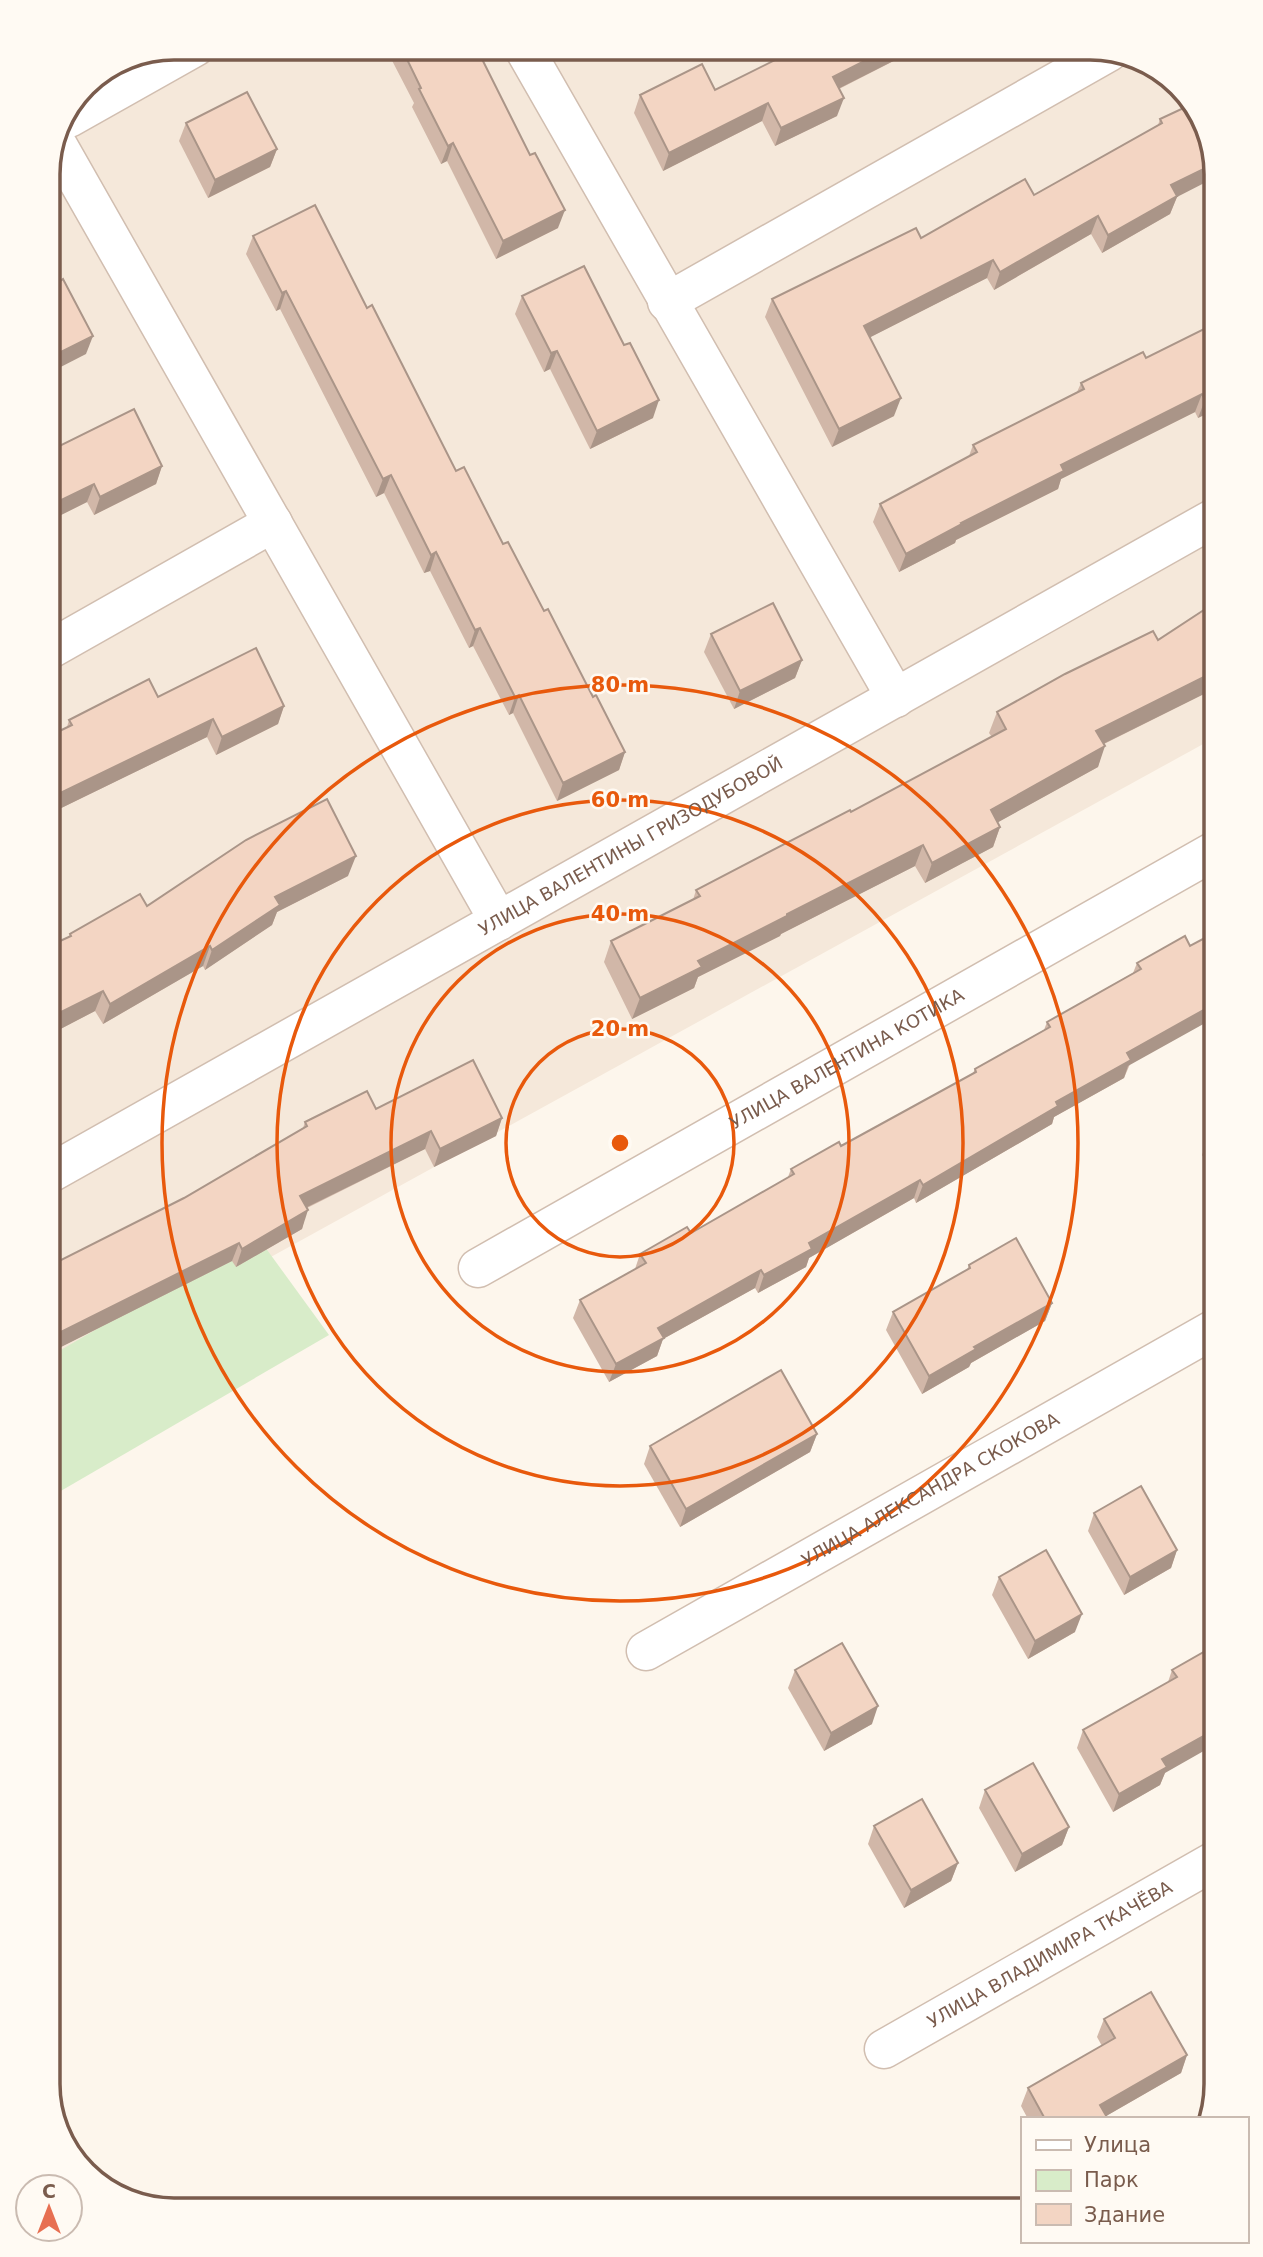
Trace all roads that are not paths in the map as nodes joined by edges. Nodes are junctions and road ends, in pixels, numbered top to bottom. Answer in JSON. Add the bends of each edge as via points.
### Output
{"nodes":[{"id":1,"x":172,"y":60,"type":"edge"},
{"id":2,"x":530,"y":60,"type":"edge"},
{"id":3,"x":1095,"y":60,"type":"edge"},
{"id":4,"x":77,"y":113,"type":"edge"},
{"id":5,"x":62,"y":152,"type":"edge"},
{"id":6,"x":667,"y":302,"type":"junction"},
{"id":7,"x":273,"y":523,"type":"junction"},
{"id":8,"x":1204,"y":524,"type":"edge"},
{"id":9,"x":60,"y":644,"type":"edge"},
{"id":10,"x":895,"y":698,"type":"junction"},
{"id":11,"x":1204,"y":857,"type":"edge"},
{"id":12,"x":499,"y":921,"type":"junction"},
{"id":13,"x":60,"y":1168,"type":"edge"},
{"id":14,"x":478,"y":1268,"type":"dead end"},
{"id":15,"x":1204,"y":1335,"type":"edge"},
{"id":16,"x":646,"y":1651,"type":"dead end"},
{"id":17,"x":1204,"y":1867,"type":"edge"},
{"id":18,"x":884,"y":2049,"type":"dead end"}],
"edges":[{"from":1,"to":4,"type":"street"},
{"from":2,"to":6,"type":"street"},
{"from":3,"to":6,"type":"street"},
{"from":5,"to":7,"type":"street"},
{"from":6,"to":10,"type":"street"},
{"from":7,"to":9,"type":"street"},
{"from":7,"to":12,"type":"street"},
{"from":8,"to":10,"type":"street","name":"УЛИЦА ВАЛЕНТИНЫ ГРИЗОДУБОВОЙ"},
{"from":10,"to":12,"type":"street","name":"УЛИЦА ВАЛЕНТИНЫ ГРИЗОДУБОВОЙ"},
{"from":11,"to":14,"type":"street","name":"УЛИЦА ВАЛЕНТИНА КОТИКА"},
{"from":12,"to":13,"type":"street","name":"УЛИЦА ВАЛЕНТИНЫ ГРИЗОДУБОВОЙ"},
{"from":15,"to":16,"type":"street","name":"УЛИЦА АЛЕКСАНДРА СКОКОВА"},
{"from":17,"to":18,"type":"street","name":"УЛИЦА ВЛАДИМИРА ТКАЧЁВА"}]}
